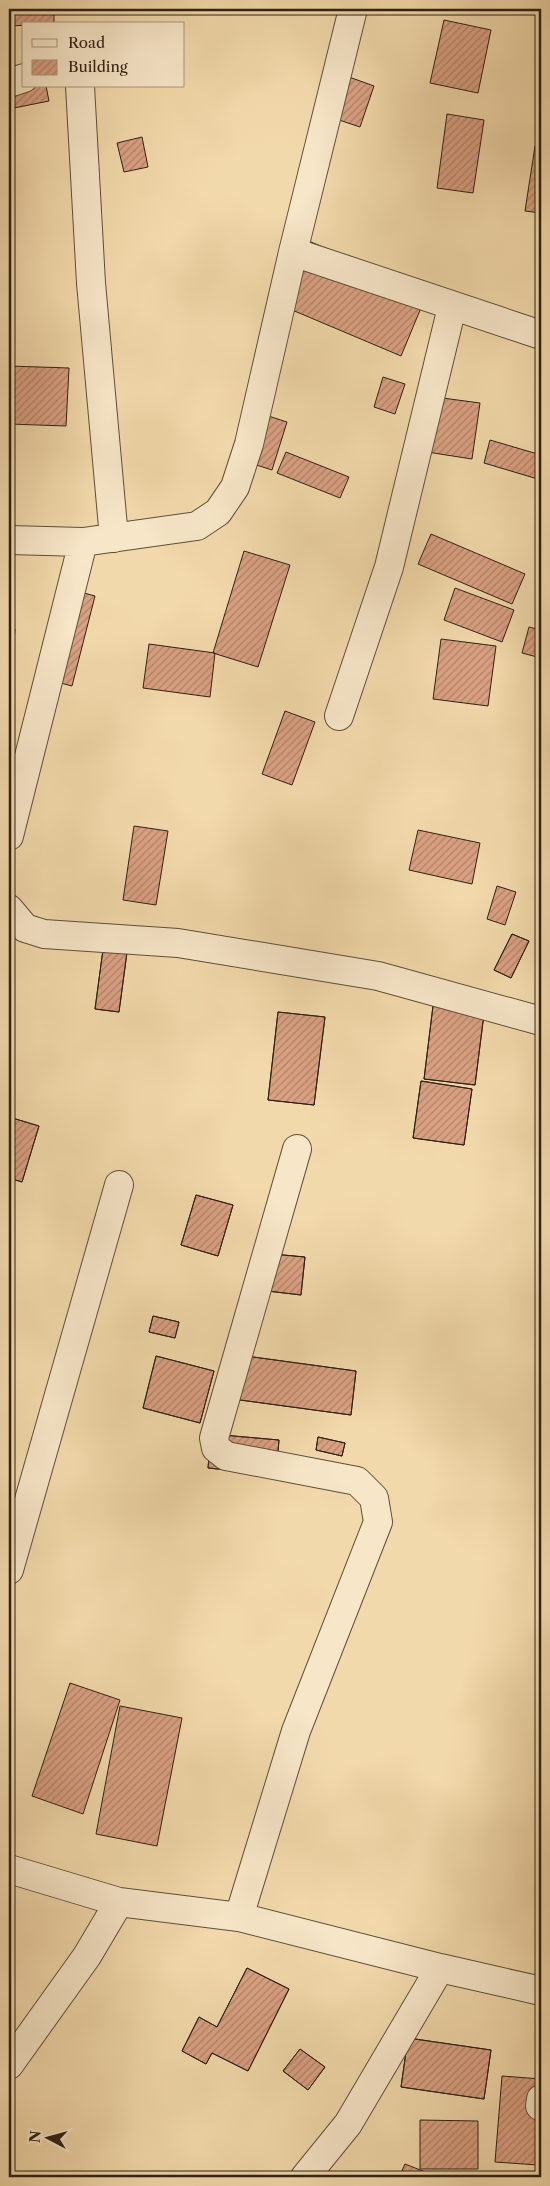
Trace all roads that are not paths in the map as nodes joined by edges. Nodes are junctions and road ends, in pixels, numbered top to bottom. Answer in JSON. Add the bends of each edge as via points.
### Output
{"nodes":[{"id":1,"x":353,"y":9,"type":"edge"},
{"id":2,"x":22,"y":79,"type":"edge"},
{"id":3,"x":9,"y":83,"type":"edge"},
{"id":4,"x":80,"y":88,"type":"edge"},
{"id":5,"x":293,"y":252,"type":"junction"},
{"id":6,"x":452,"y":307,"type":"junction"},
{"id":7,"x":541,"y":335,"type":"edge"},
{"id":8,"x":114,"y":538,"type":"junction"},
{"id":9,"x":9,"y":540,"type":"edge"},
{"id":10,"x":83,"y":542,"type":"junction"},
{"id":11,"x":339,"y":716,"type":"dead end"},
{"id":12,"x":9,"y":836,"type":"edge"},
{"id":13,"x":9,"y":909,"type":"edge"},
{"id":14,"x":541,"y":1021,"type":"edge"},
{"id":15,"x":297,"y":1149,"type":"dead end"},
{"id":16,"x":119,"y":1185,"type":"dead end"},
{"id":17,"x":9,"y":1570,"type":"edge"},
{"id":18,"x":9,"y":1869,"type":"edge"},
{"id":19,"x":119,"y":1902,"type":"junction"},
{"id":20,"x":239,"y":1917,"type":"junction"},
{"id":21,"x":440,"y":1968,"type":"junction"},
{"id":22,"x":541,"y":1991,"type":"edge"},
{"id":23,"x":9,"y":2065,"type":"edge"},
{"id":24,"x":305,"y":2177,"type":"edge"}],
"edges":[{"from":1,"to":5,"type":"street"},
{"from":2,"to":3,"type":"street"},
{"from":4,"to":8,"type":"street","via":[[91,283]]},
{"from":5,"to":6,"type":"street"},
{"from":5,"to":8,"type":"street","via":[[249,444],[234,487],[218,512],[196,526]]},
{"from":6,"to":7,"type":"street"},
{"from":6,"to":11,"type":"street","via":[[389,567]]},
{"from":8,"to":10,"type":"street"},
{"from":9,"to":10,"type":"street"},
{"from":10,"to":12,"type":"street"},
{"from":13,"to":14,"type":"street","via":[[25,928],[44,934],[178,943],[378,976]]},
{"from":15,"to":20,"type":"street","via":[[214,1438],[216,1448],[226,1456],[357,1481],[374,1498],[378,1522],[296,1731]]},
{"from":16,"to":17,"type":"street"},
{"from":18,"to":19,"type":"street"},
{"from":19,"to":20,"type":"street"},
{"from":19,"to":23,"type":"street","via":[[87,1956]]},
{"from":20,"to":21,"type":"street"},
{"from":21,"to":22,"type":"street"},
{"from":21,"to":24,"type":"street","via":[[348,2124]]}]}
